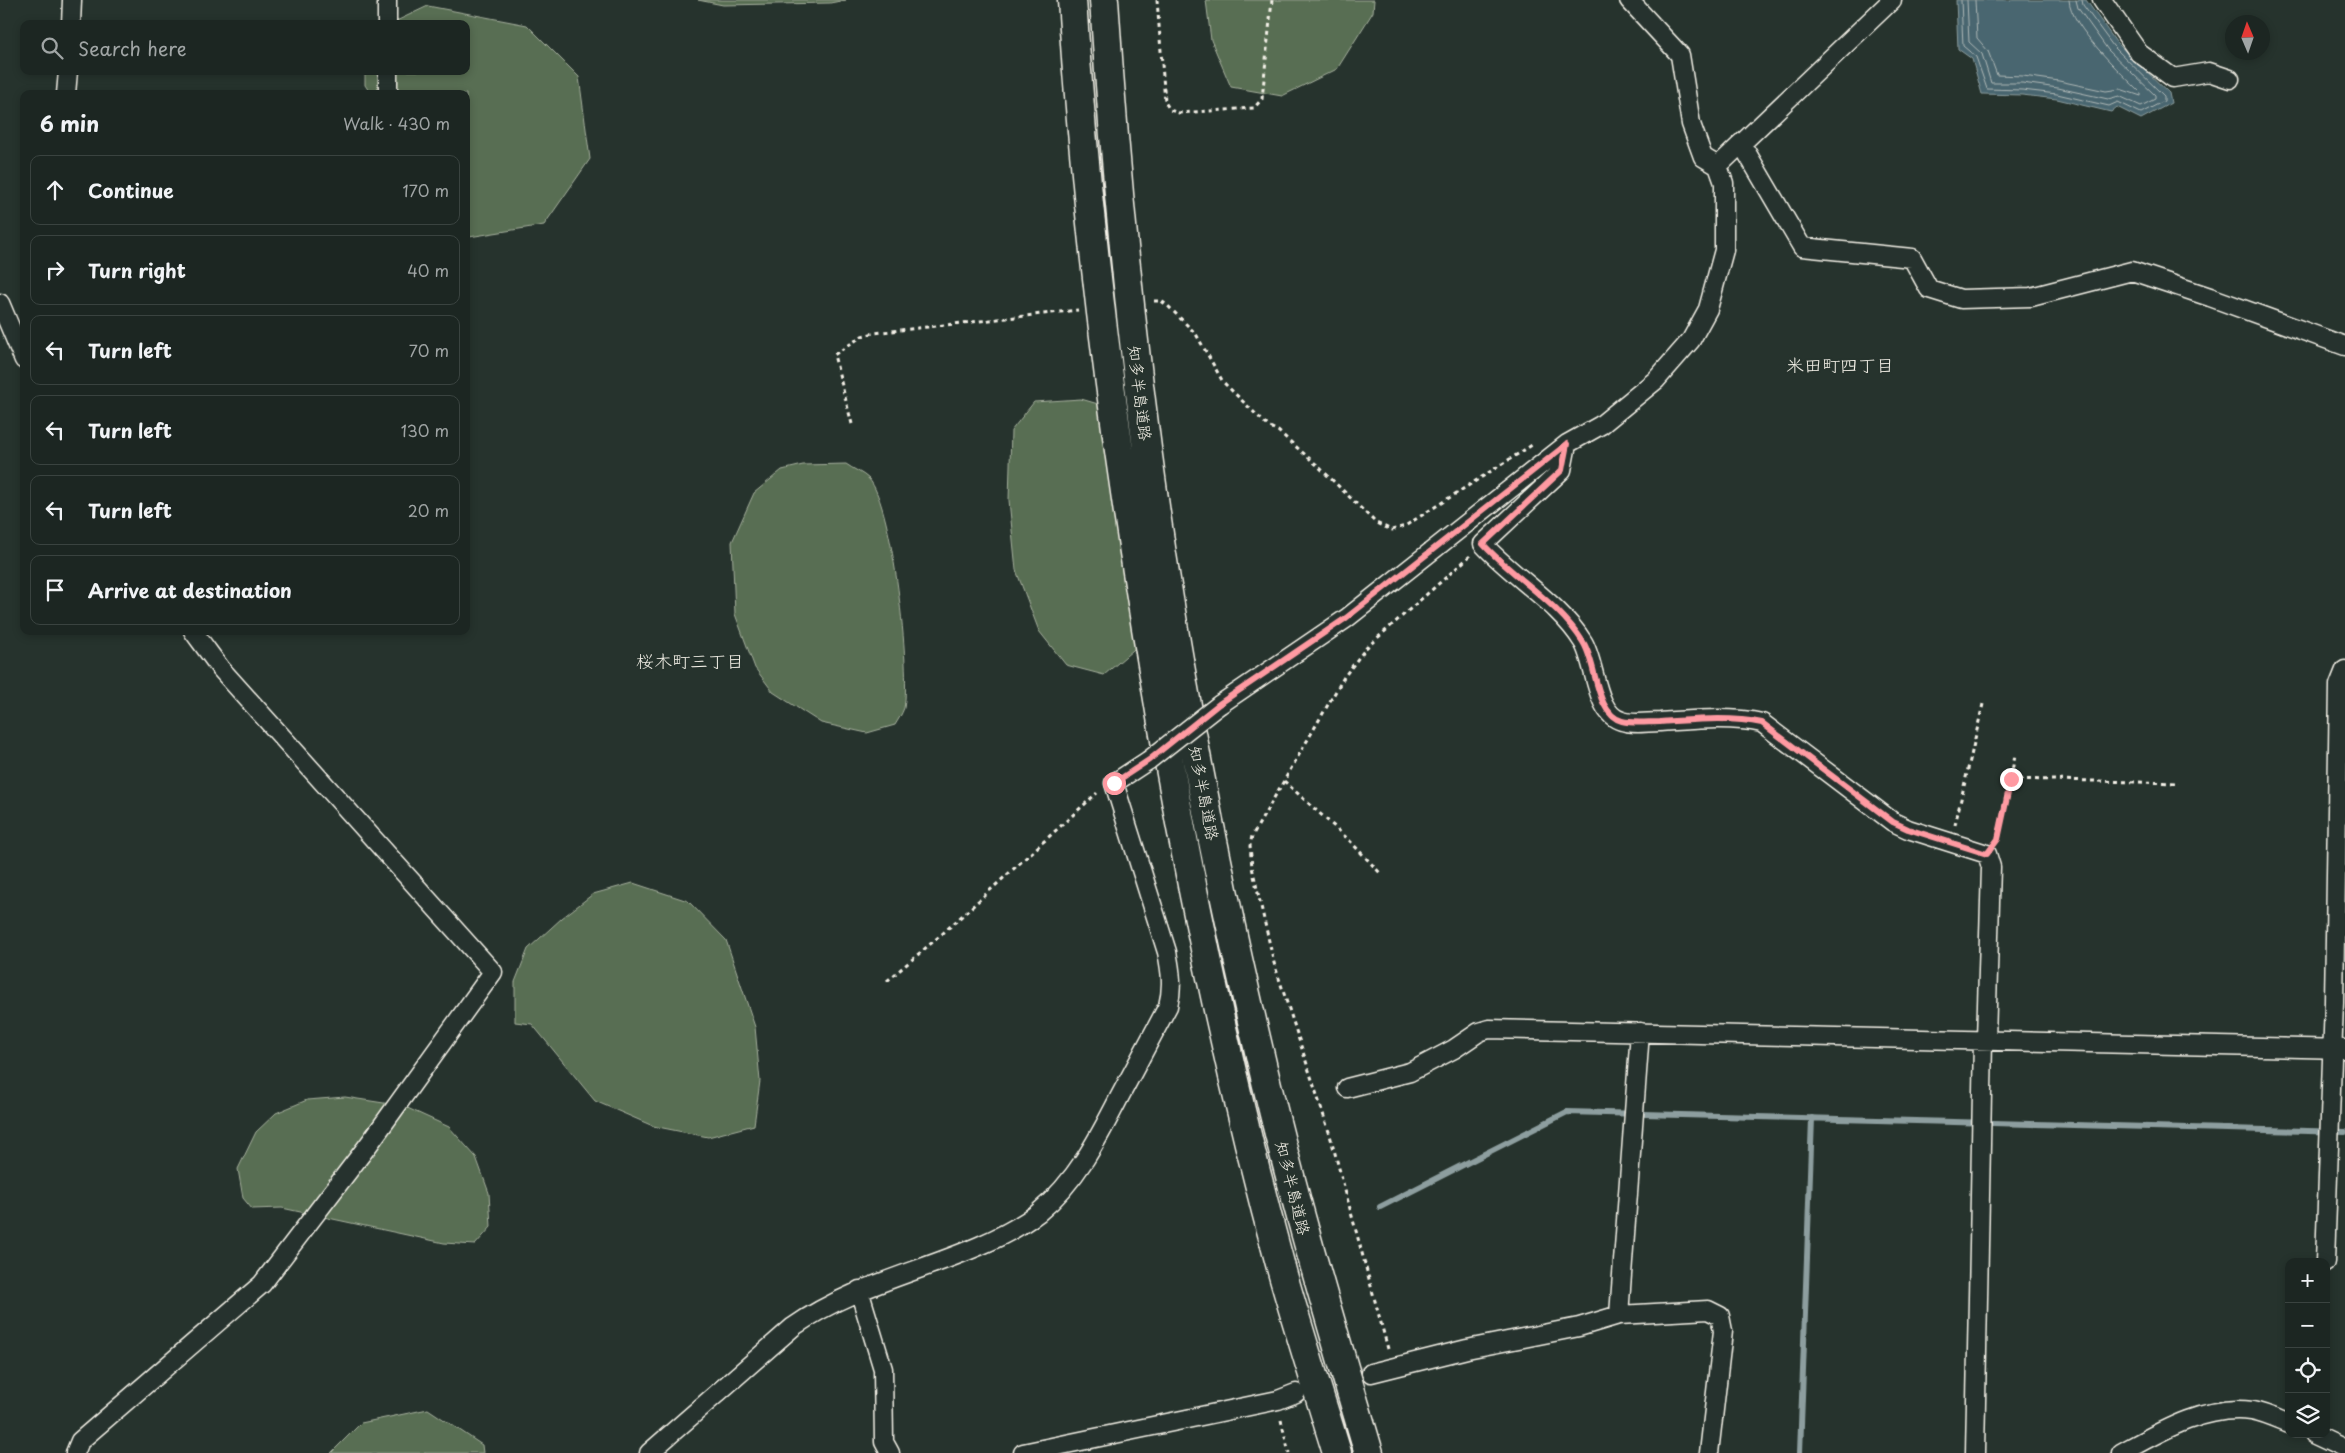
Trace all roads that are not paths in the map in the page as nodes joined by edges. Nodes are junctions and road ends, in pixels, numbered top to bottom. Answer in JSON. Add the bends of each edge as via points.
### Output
{"nodes":[{"id":1,"x":72,"y":0,"type":"edge"},
{"id":2,"x":387,"y":0,"type":"edge"},
{"id":3,"x":1072,"y":0,"type":"edge"},
{"id":4,"x":1104,"y":0,"type":"edge"},
{"id":5,"x":1629,"y":0,"type":"edge"},
{"id":6,"x":1892,"y":0,"type":"edge"},
{"id":7,"x":2102,"y":0,"type":"edge"},
{"id":8,"x":71,"y":20,"type":"edge"},
{"id":9,"x":387,"y":20,"type":"edge"},
{"id":10,"x":68,"y":75,"type":"edge"},
{"id":11,"x":388,"y":75,"type":"edge"},
{"id":12,"x":2230,"y":79,"type":"dead end"},
{"id":13,"x":66,"y":90,"type":"edge"},
{"id":14,"x":388,"y":90,"type":"edge"},
{"id":15,"x":1741,"y":143,"type":"junction"},
{"id":16,"x":1718,"y":166,"type":"junction"},
{"id":17,"x":0,"y":303,"type":"edge"},
{"id":18,"x":2345,"y":346,"type":"edge"},
{"id":19,"x":20,"y":350,"type":"edge"},
{"id":20,"x":1567,"y":444,"type":"junction"},
{"id":21,"x":196,"y":635,"type":"edge"},
{"id":22,"x":2345,"y":670,"type":"edge"},
{"id":23,"x":1640,"y":1032,"type":"junction"},
{"id":24,"x":1984,"y":1040,"type":"junction"},
{"id":25,"x":2339,"y":1049,"type":"edge"},
{"id":26,"x":1347,"y":1088,"type":"dead end"},
{"id":27,"x":2325,"y":1258,"type":"edge"},
{"id":28,"x":859,"y":1290,"type":"junction"},
{"id":29,"x":1619,"y":1315,"type":"junction"},
{"id":30,"x":1371,"y":1373,"type":"tunnel mouth"},
{"id":31,"x":1296,"y":1393,"type":"tunnel mouth"},
{"id":32,"x":2285,"y":1423,"type":"edge"},
{"id":33,"x":2323,"y":1438,"type":"edge"},
{"id":34,"x":2345,"y":1449,"type":"edge"},
{"id":35,"x":75,"y":1453,"type":"edge"},
{"id":36,"x":649,"y":1453,"type":"edge"},
{"id":37,"x":890,"y":1453,"type":"edge"},
{"id":38,"x":1022,"y":1453,"type":"edge"},
{"id":39,"x":1338,"y":1453,"type":"edge"},
{"id":40,"x":1369,"y":1453,"type":"edge"},
{"id":41,"x":1709,"y":1453,"type":"edge"},
{"id":42,"x":1975,"y":1453,"type":"edge"},
{"id":43,"x":2121,"y":1453,"type":"edge"}],
"edges":[{"from":1,"to":8,"type":"street"},
{"from":2,"to":9,"type":"street"},
{"from":3,"to":39,"type":"highway","name":"知多半島道路","via":[[1091,242],[1108,378],[1141,602],[1178,819],[1229,1060],[1276,1247]]},
{"from":4,"to":40,"type":"highway","name":"知多半島道路","via":[[1124,248],[1168,599],[1208,814],[1259,1054],[1314,1267]]},
{"from":5,"to":16,"type":"street","via":[[1680,55],[1691,124],[1703,157]]},
{"from":6,"to":15,"type":"street"},
{"from":7,"to":12,"type":"street","via":[[2139,53],[2173,78],[2209,72]]},
{"from":10,"to":13,"type":"street"},
{"from":11,"to":14,"type":"street"},
{"from":15,"to":16,"type":"street"},
{"from":15,"to":18,"type":"street","via":[[1802,247],[1912,258],[1929,289],[1961,299],[2031,297],[2132,271]]},
{"from":16,"to":20,"type":"street","via":[[1724,183],[1724,250],[1704,317],[1691,340],[1656,380],[1601,425]]},
{"from":17,"to":19,"type":"street"},
{"from":20,"to":24,"type":"street","via":[[1562,470],[1483,544],[1499,562],[1559,613],[1583,642],[1603,705],[1614,718],[1634,723],[1714,720],[1762,723],[1893,822],[1987,854],[1991,867]]},
{"from":20,"to":28,"type":"street","bridge":true,"via":[[1346,618],[1219,704],[1149,760],[1114,783],[1167,952],[1172,979],[1168,1006],[1092,1149],[1071,1180],[1039,1212],[980,1246]]},
{"from":21,"to":35,"type":"street","via":[[221,668],[493,972],[369,1144],[262,1284],[80,1441]]},
{"from":22,"to":25,"type":"street","via":[[2339,684]]},
{"from":23,"to":24,"type":"street"},
{"from":23,"to":26,"type":"street","via":[[1488,1029],[1410,1072]]},
{"from":23,"to":29,"type":"street"},
{"from":24,"to":25,"type":"street"},
{"from":24,"to":42,"type":"street"},
{"from":25,"to":27,"type":"street"},
{"from":28,"to":36,"type":"street","via":[[818,1309],[792,1327]]},
{"from":28,"to":37,"type":"street","via":[[883,1369],[884,1442]]},
{"from":29,"to":30,"type":"street","via":[[1579,1327],[1467,1349]]},
{"from":29,"to":41,"type":"street","via":[[1708,1310],[1720,1316],[1723,1331]]},
{"from":31,"to":38,"type":"street","via":[[1278,1400]]},
{"from":32,"to":43,"type":"street","via":[[2252,1411],[2219,1412],[2159,1432]]},
{"from":33,"to":34,"type":"street"}]}
